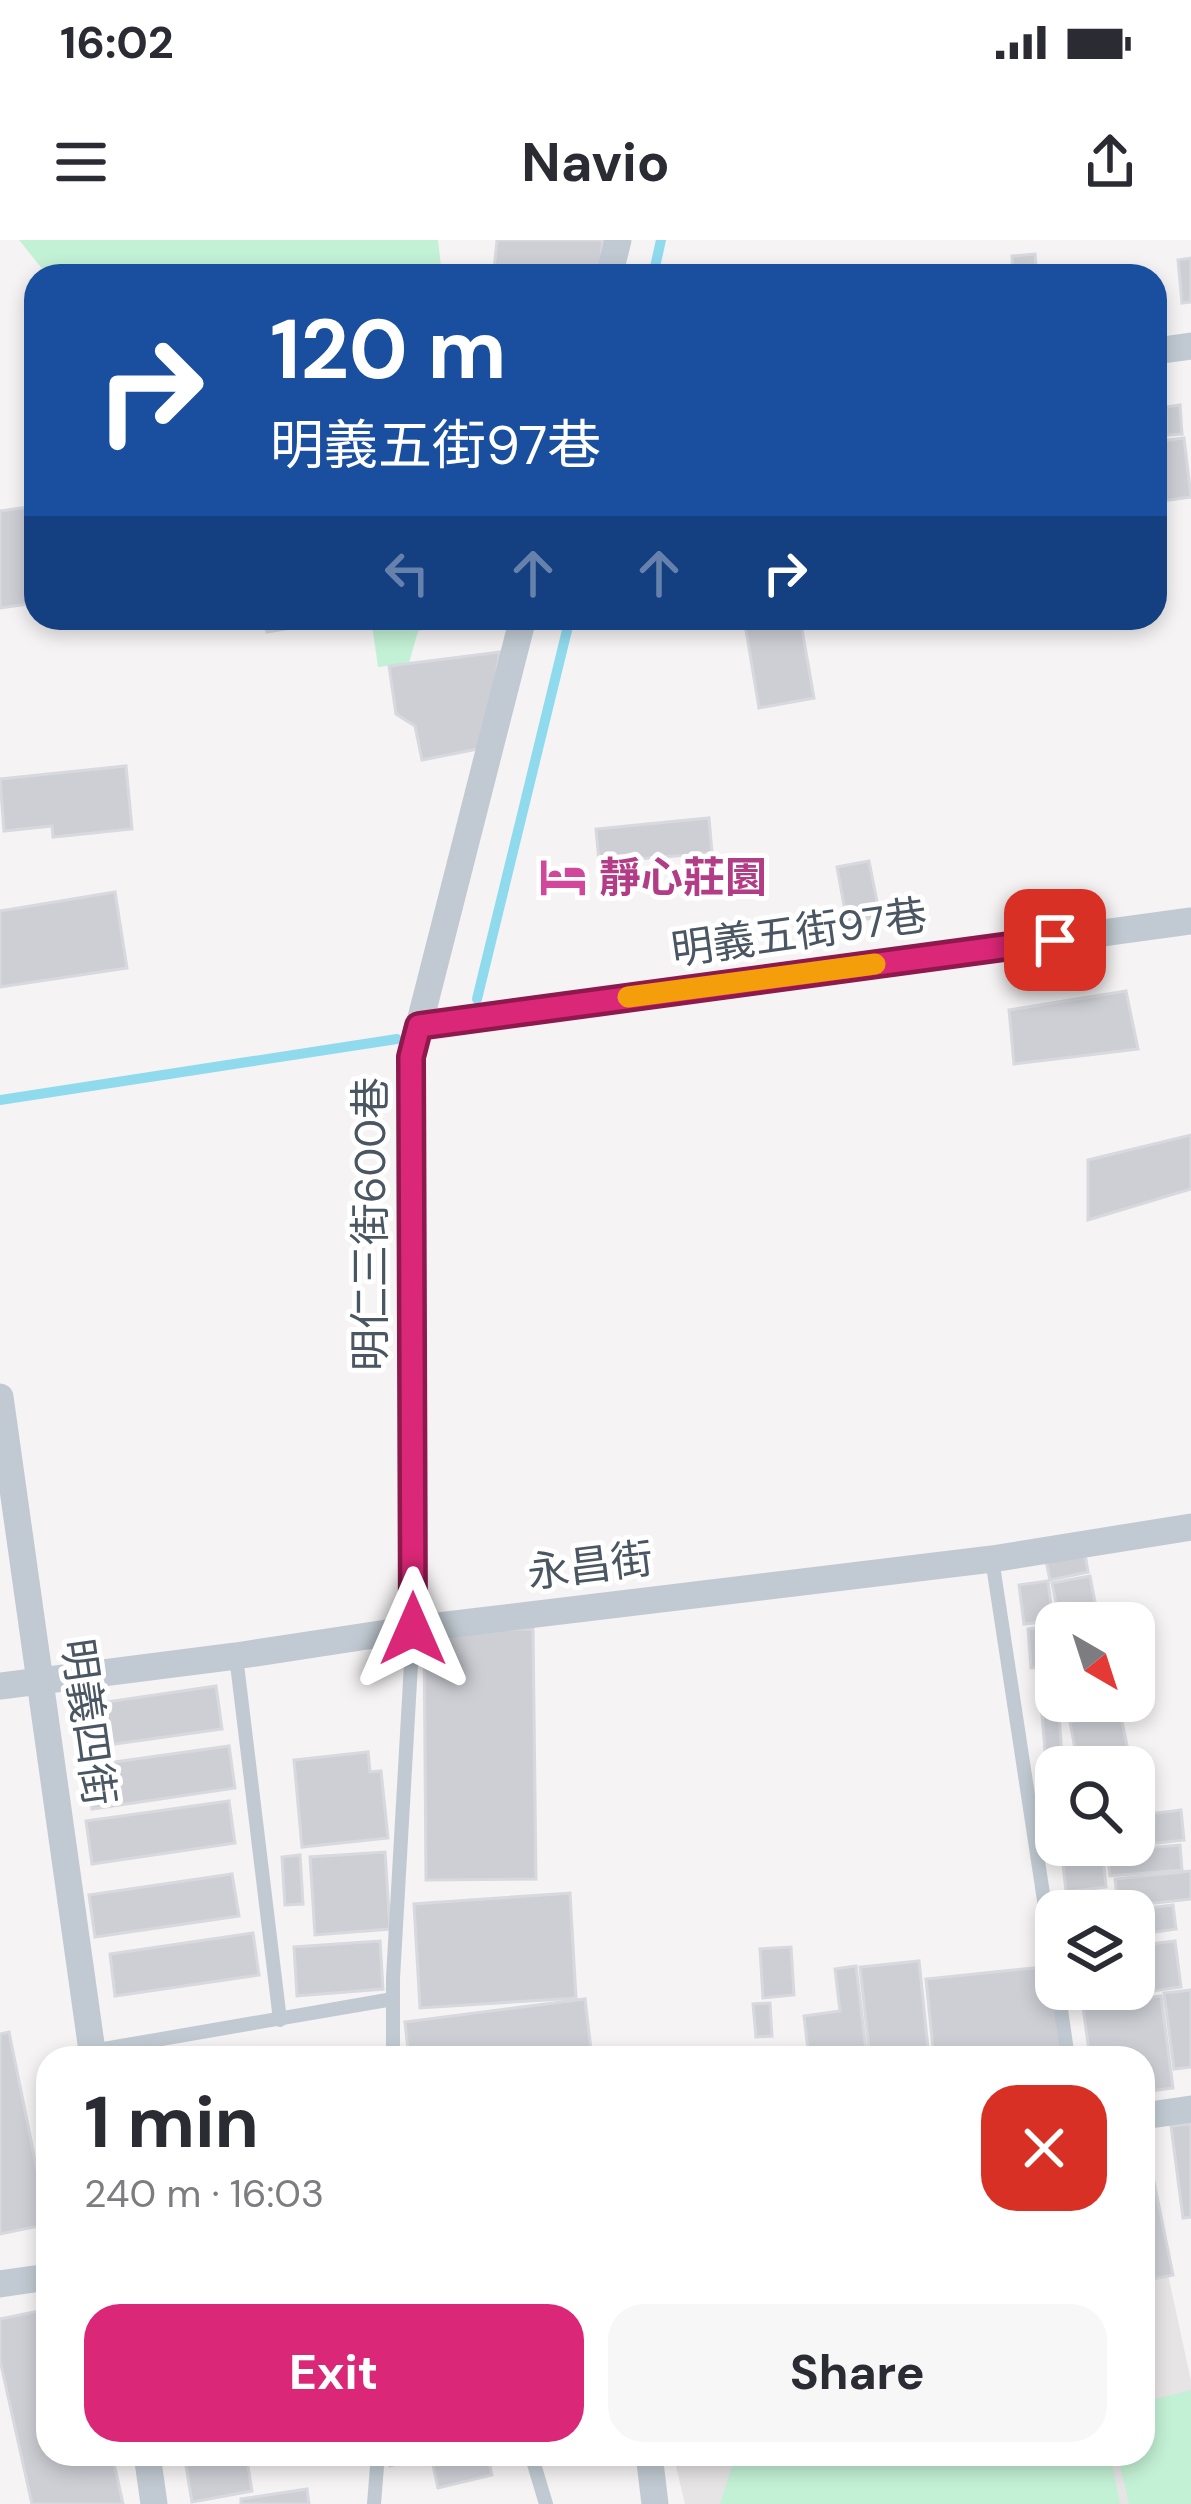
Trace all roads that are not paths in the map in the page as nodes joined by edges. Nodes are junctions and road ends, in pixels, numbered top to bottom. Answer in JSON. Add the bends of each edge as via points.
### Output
{"nodes":[{"id":1,"x":520,"y":630,"type":"edge"},
{"id":2,"x":1191,"y":922,"type":"edge"},
{"id":3,"x":419,"y":1026,"type":"junction"},
{"id":4,"x":0,"y":1397,"type":"edge"},
{"id":5,"x":1191,"y":1527,"type":"edge"},
{"id":6,"x":992,"y":1558,"type":"junction"},
{"id":7,"x":413,"y":1629,"type":"junction"},
{"id":8,"x":236,"y":1656,"type":"junction"},
{"id":9,"x":41,"y":1680,"type":"junction"},
{"id":10,"x":0,"y":1686,"type":"edge"},
{"id":11,"x":1042,"y":1890,"type":"edge"},
{"id":12,"x":393,"y":2000,"type":"junction"},
{"id":13,"x":1061,"y":2010,"type":"edge"},
{"id":14,"x":280,"y":2020,"type":"junction"},
{"id":15,"x":91,"y":2046,"type":"edge"},
{"id":16,"x":136,"y":2046,"type":"edge"},
{"id":17,"x":392,"y":2046,"type":"edge"},
{"id":18,"x":1066,"y":2046,"type":"edge"},
{"id":19,"x":1191,"y":2109,"type":"edge"},
{"id":20,"x":1155,"y":2114,"type":"edge"},
{"id":21,"x":36,"y":2279,"type":"edge"},
{"id":22,"x":0,"y":2284,"type":"edge"},
{"id":23,"x":149,"y":2466,"type":"edge"},
{"id":24,"x":377,"y":2466,"type":"edge"},
{"id":25,"x":535,"y":2466,"type":"edge"},
{"id":26,"x":651,"y":2466,"type":"edge"},
{"id":27,"x":154,"y":2504,"type":"edge"},
{"id":28,"x":374,"y":2504,"type":"edge"},
{"id":29,"x":546,"y":2504,"type":"edge"},
{"id":30,"x":656,"y":2504,"type":"edge"}],
"edges":[{"from":1,"to":3,"type":"street","name":"明仁三街600巷"},
{"from":2,"to":3,"type":"street","name":"明義五街97巷"},
{"from":3,"to":7,"type":"street","name":"明仁三街600巷","via":[[411,1057]]},
{"from":4,"to":9,"type":"street","name":"明義四街"},
{"from":5,"to":6,"type":"street","name":"永昌街"},
{"from":6,"to":7,"type":"street","name":"永昌街"},
{"from":6,"to":11,"type":"lane"},
{"from":7,"to":8,"type":"street","name":"永昌街"},
{"from":7,"to":12,"type":"lane"},
{"from":8,"to":9,"type":"street","name":"永昌街"},
{"from":8,"to":14,"type":"lane"},
{"from":9,"to":10,"type":"street","name":"永昌街"},
{"from":9,"to":15,"type":"street","name":"明義四街"},
{"from":12,"to":14,"type":"lane"},
{"from":12,"to":17,"type":"lane"},
{"from":13,"to":18,"type":"lane"},
{"from":14,"to":16,"type":"lane"},
{"from":19,"to":20,"type":"street"},
{"from":21,"to":22,"type":"street"},
{"from":23,"to":27,"type":"street"},
{"from":24,"to":28,"type":"lane"},
{"from":25,"to":29,"type":"lane"},
{"from":26,"to":30,"type":"street"}]}
